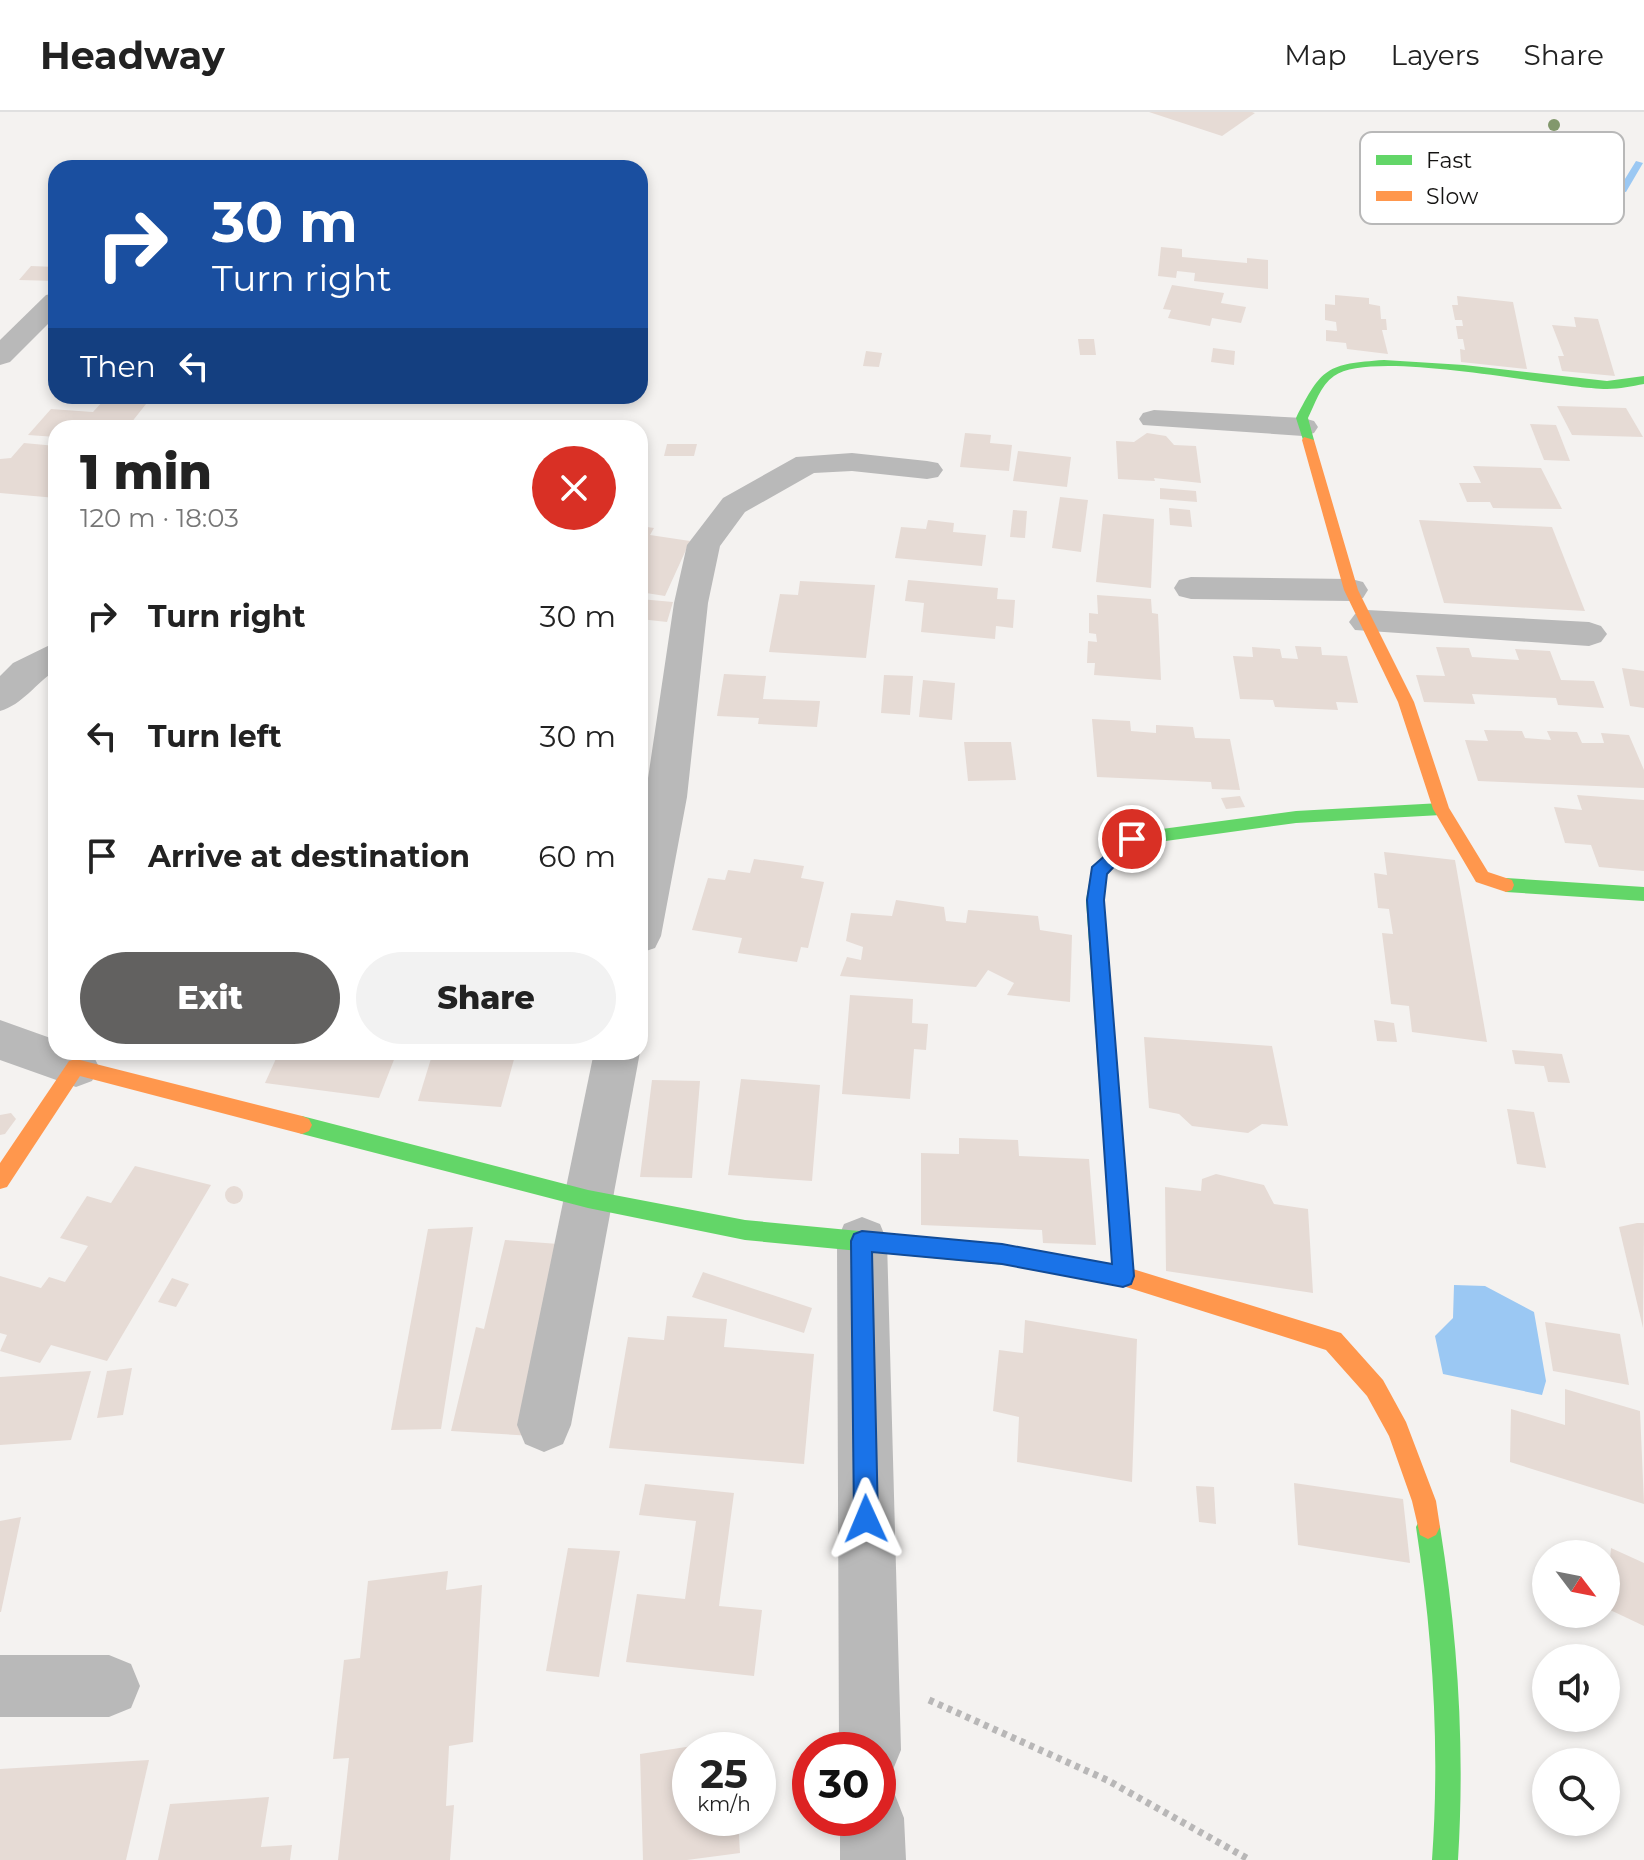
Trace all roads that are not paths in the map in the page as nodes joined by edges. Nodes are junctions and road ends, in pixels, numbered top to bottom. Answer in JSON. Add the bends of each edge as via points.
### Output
{"nodes":[{"id":1,"x":48,"y":309,"type":"edge"},
{"id":2,"x":0,"y":356,"type":"edge"},
{"id":3,"x":1644,"y":380,"type":"edge"},
{"id":4,"x":1154,"y":419,"type":"dead end"},
{"id":5,"x":1303,"y":427,"type":"junction"},
{"id":6,"x":927,"y":470,"type":"dead end"},
{"id":7,"x":1191,"y":588,"type":"dead end"},
{"id":8,"x":1351,"y":590,"type":"junction"},
{"id":9,"x":1367,"y":622,"type":"junction"},
{"id":10,"x":1589,"y":634,"type":"dead end"},
{"id":11,"x":48,"y":659,"type":"edge"},
{"id":12,"x":0,"y":698,"type":"edge"},
{"id":13,"x":1441,"y":809,"type":"junction"},
{"id":14,"x":1644,"y":894,"type":"edge"},
{"id":15,"x":648,"y":895,"type":"edge"},
{"id":16,"x":0,"y":1040,"type":"edge"},
{"id":17,"x":48,"y":1057,"type":"edge"},
{"id":18,"x":56,"y":1060,"type":"edge"},
{"id":19,"x":615,"y":1060,"type":"edge"},
{"id":20,"x":76,"y":1067,"type":"junction"},
{"id":21,"x":0,"y":1180,"type":"edge"},
{"id":22,"x":588,"y":1199,"type":"junction"},
{"id":23,"x":862,"y":1241,"type":"junction"},
{"id":24,"x":1123,"y":1276,"type":"junction"},
{"id":25,"x":544,"y":1425,"type":"dead end"},
{"id":26,"x":0,"y":1686,"type":"edge"},
{"id":27,"x":109,"y":1686,"type":"dead end"},
{"id":28,"x":870,"y":1732,"type":"edge"},
{"id":29,"x":872,"y":1836,"type":"edge"},
{"id":30,"x":873,"y":1860,"type":"edge"},
{"id":31,"x":1445,"y":1860,"type":"edge"}],
"edges":[{"from":1,"to":2,"type":"street"},
{"from":3,"to":5,"type":"street","via":[[1611,385],[1437,366],[1359,364],[1333,371],[1322,381],[1302,418]]},
{"from":4,"to":5,"type":"street"},
{"from":5,"to":8,"type":"street"},
{"from":6,"to":15,"type":"street","via":[[852,462],[807,464],[734,505],[704,545]]},
{"from":7,"to":8,"type":"street"},
{"from":8,"to":9,"type":"street"},
{"from":9,"to":10,"type":"street"},
{"from":9,"to":13,"type":"street","via":[[1406,702]]},
{"from":11,"to":12,"type":"street"},
{"from":13,"to":14,"type":"street","via":[[1477,872],[1494,883]]},
{"from":13,"to":24,"type":"street","via":[[1296,817],[1132,839],[1098,872],[1095,900]]},
{"from":16,"to":17,"type":"street"},
{"from":18,"to":20,"type":"street"},
{"from":19,"to":22,"type":"street"},
{"from":20,"to":21,"type":"street"},
{"from":20,"to":22,"type":"street"},
{"from":22,"to":23,"type":"street","via":[[745,1230]]},
{"from":22,"to":25,"type":"street"},
{"from":23,"to":24,"type":"street","via":[[1002,1254]]},
{"from":23,"to":28,"type":"street"},
{"from":24,"to":31,"type":"street","via":[[1333,1341],[1380,1398],[1398,1430],[1424,1501],[1444,1624],[1452,1777]]},
{"from":26,"to":27,"type":"street"},
{"from":29,"to":30,"type":"street"}]}
